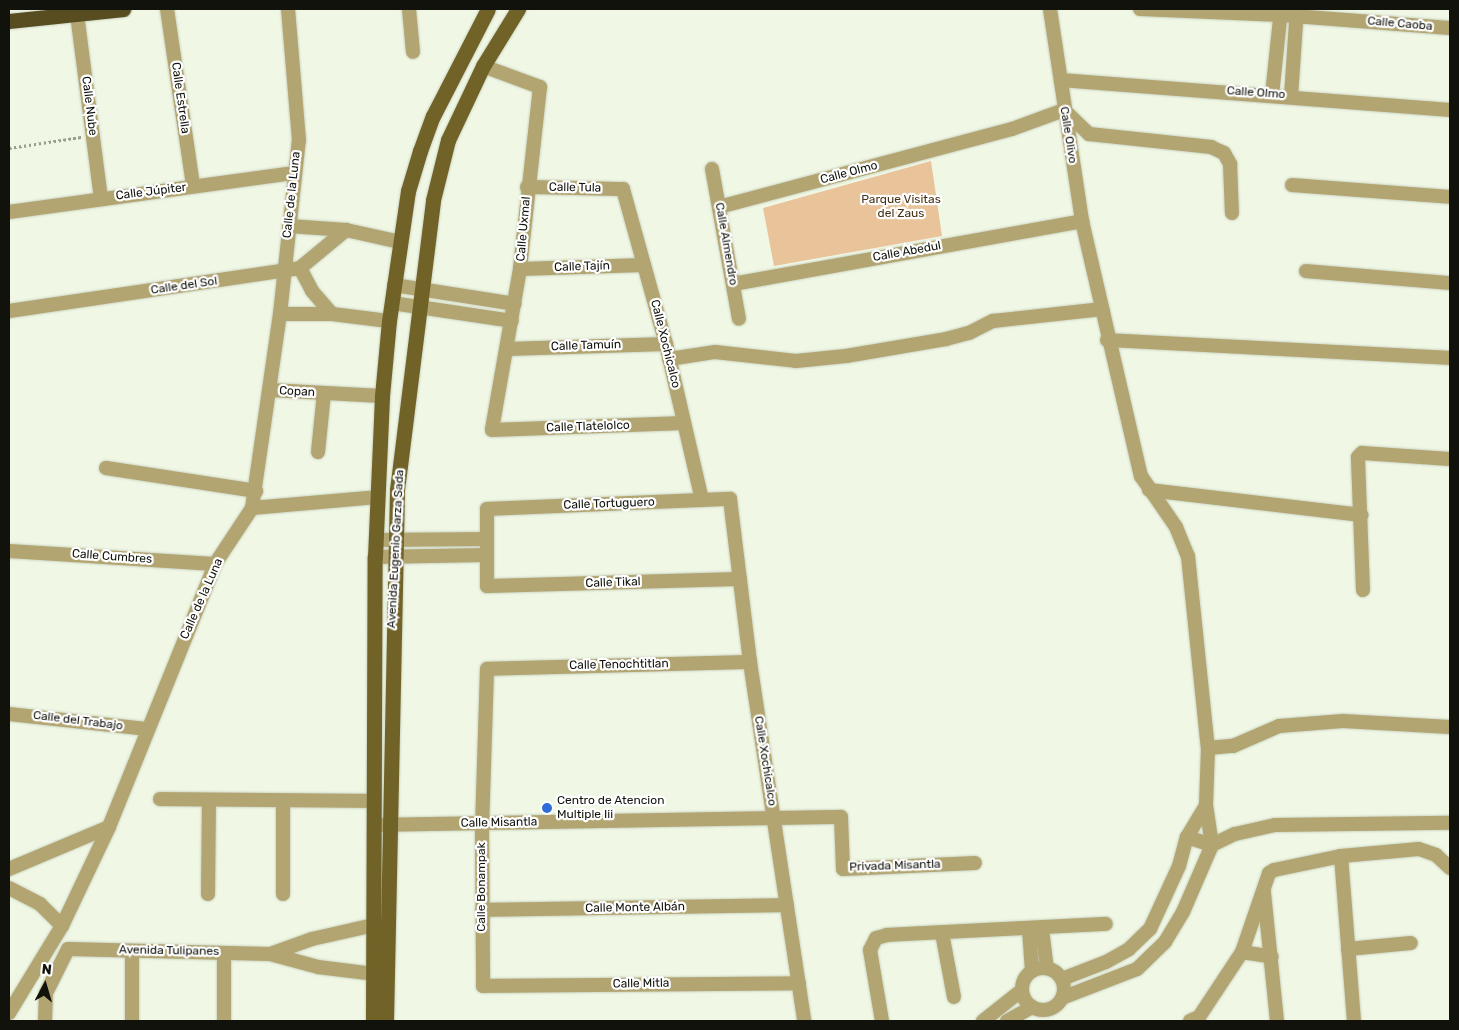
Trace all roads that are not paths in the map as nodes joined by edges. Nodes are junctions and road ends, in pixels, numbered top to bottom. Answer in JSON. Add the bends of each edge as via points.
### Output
{"nodes":[{"id":1,"x":123,"y":9,"type":"edge"},
{"id":2,"x":167,"y":9,"type":"edge"},
{"id":3,"x":288,"y":9,"type":"edge"},
{"id":4,"x":410,"y":9,"type":"edge"},
{"id":5,"x":488,"y":9,"type":"edge"},
{"id":6,"x":518,"y":9,"type":"edge"},
{"id":7,"x":1050,"y":9,"type":"edge"},
{"id":8,"x":1140,"y":9,"type":"edge"},
{"id":9,"x":1281,"y":12,"type":"edge"},
{"id":10,"x":1297,"y":12,"type":"edge"},
{"id":11,"x":77,"y":14,"type":"junction"},
{"id":12,"x":9,"y":20,"type":"edge"},
{"id":13,"x":1450,"y":28,"type":"edge"},
{"id":14,"x":413,"y":52,"type":"dead end"},
{"id":15,"x":483,"y":66,"type":"junction"},
{"id":16,"x":1061,"y":80,"type":"junction"},
{"id":17,"x":1272,"y":95,"type":"junction"},
{"id":18,"x":1291,"y":96,"type":"junction"},
{"id":19,"x":1064,"y":110,"type":"junction"},
{"id":20,"x":1450,"y":110,"type":"edge"},
{"id":21,"x":712,"y":169,"type":"dead end"},
{"id":22,"x":294,"y":173,"type":"junction"},
{"id":23,"x":1292,"y":185,"type":"dead end"},
{"id":24,"x":192,"y":186,"type":"junction"},
{"id":25,"x":527,"y":188,"type":"junction"},
{"id":26,"x":623,"y":189,"type":"joint"},
{"id":27,"x":1450,"y":196,"type":"edge"},
{"id":28,"x":101,"y":198,"type":"junction"},
{"id":29,"x":719,"y":207,"type":"junction"},
{"id":30,"x":9,"y":212,"type":"edge"},
{"id":31,"x":1232,"y":214,"type":"dead end"},
{"id":32,"x":1082,"y":221,"type":"junction"},
{"id":33,"x":289,"y":226,"type":"junction"},
{"id":34,"x":346,"y":230,"type":"junction"},
{"id":35,"x":400,"y":242,"type":"junction"},
{"id":36,"x":644,"y":265,"type":"junction"},
{"id":37,"x":300,"y":268,"type":"junction"},
{"id":38,"x":520,"y":269,"type":"junction"},
{"id":39,"x":1306,"y":271,"type":"dead end"},
{"id":40,"x":283,"y":272,"type":"junction"},
{"id":41,"x":1450,"y":283,"type":"edge"},
{"id":42,"x":733,"y":284,"type":"junction"},
{"id":43,"x":394,"y":285,"type":"junction"},
{"id":44,"x":422,"y":290,"type":"junction"},
{"id":45,"x":392,"y":303,"type":"junction"},
{"id":46,"x":515,"y":304,"type":"junction"},
{"id":47,"x":420,"y":308,"type":"junction"},
{"id":48,"x":1102,"y":309,"type":"junction"},
{"id":49,"x":9,"y":311,"type":"edge"},
{"id":50,"x":280,"y":314,"type":"junction"},
{"id":51,"x":332,"y":314,"type":"junction"},
{"id":52,"x":740,"y":319,"type":"dead end"},
{"id":53,"x":389,"y":321,"type":"junction"},
{"id":54,"x":512,"y":321,"type":"junction"},
{"id":55,"x":1107,"y":340,"type":"junction"},
{"id":56,"x":666,"y":344,"type":"junction"},
{"id":57,"x":507,"y":349,"type":"junction"},
{"id":58,"x":1450,"y":358,"type":"edge"},
{"id":59,"x":669,"y":359,"type":"junction"},
{"id":60,"x":270,"y":390,"type":"junction"},
{"id":61,"x":324,"y":393,"type":"junction"},
{"id":62,"x":382,"y":396,"type":"junction"},
{"id":63,"x":684,"y":423,"type":"junction"},
{"id":64,"x":492,"y":430,"type":"joint"},
{"id":65,"x":318,"y":452,"type":"dead end"},
{"id":66,"x":1450,"y":459,"type":"edge"},
{"id":67,"x":106,"y":468,"type":"dead end"},
{"id":68,"x":1149,"y":490,"type":"junction"},
{"id":69,"x":256,"y":491,"type":"junction"},
{"id":70,"x":377,"y":497,"type":"junction"},
{"id":71,"x":702,"y":500,"type":"junction"},
{"id":72,"x":730,"y":500,"type":"joint"},
{"id":73,"x":252,"y":508,"type":"junction"},
{"id":74,"x":1362,"y":515,"type":"junction"},
{"id":75,"x":486,"y":538,"type":"junction"},
{"id":76,"x":376,"y":540,"type":"junction"},
{"id":77,"x":394,"y":540,"type":"junction"},
{"id":78,"x":9,"y":551,"type":"edge"},
{"id":79,"x":486,"y":555,"type":"junction"},
{"id":80,"x":375,"y":557,"type":"junction"},
{"id":81,"x":393,"y":557,"type":"junction"},
{"id":82,"x":215,"y":564,"type":"junction"},
{"id":83,"x":740,"y":579,"type":"junction"},
{"id":84,"x":1363,"y":590,"type":"dead end"},
{"id":85,"x":750,"y":662,"type":"junction"},
{"id":86,"x":488,"y":668,"type":"joint"},
{"id":87,"x":9,"y":714,"type":"edge"},
{"id":88,"x":1450,"y":727,"type":"edge"},
{"id":89,"x":148,"y":730,"type":"junction"},
{"id":90,"x":1208,"y":748,"type":"junction"},
{"id":91,"x":160,"y":799,"type":"dead end"},
{"id":92,"x":209,"y":800,"type":"junction"},
{"id":93,"x":283,"y":801,"type":"junction"},
{"id":94,"x":374,"y":801,"type":"junction"},
{"id":95,"x":1206,"y":806,"type":"junction"},
{"id":96,"x":774,"y":818,"type":"junction"},
{"id":97,"x":1450,"y":823,"type":"edge"},
{"id":98,"x":389,"y":824,"type":"junction"},
{"id":99,"x":482,"y":824,"type":"junction"},
{"id":100,"x":374,"y":825,"type":"junction"},
{"id":101,"x":109,"y":827,"type":"junction"},
{"id":102,"x":1187,"y":837,"type":"junction"},
{"id":103,"x":1212,"y":845,"type":"junction"},
{"id":104,"x":1341,"y":856,"type":"junction"},
{"id":105,"x":975,"y":863,"type":"dead end"},
{"id":106,"x":1450,"y":868,"type":"edge"},
{"id":107,"x":9,"y":869,"type":"edge"},
{"id":108,"x":9,"y":888,"type":"edge"},
{"id":109,"x":1264,"y":890,"type":"junction"},
{"id":110,"x":208,"y":894,"type":"dead end"},
{"id":111,"x":283,"y":894,"type":"dead end"},
{"id":112,"x":787,"y":905,"type":"junction"},
{"id":113,"x":482,"y":910,"type":"junction"},
{"id":114,"x":1106,"y":924,"type":"dead end"},
{"id":115,"x":374,"y":925,"type":"junction"},
{"id":116,"x":62,"y":926,"type":"junction"},
{"id":117,"x":1035,"y":929,"type":"junction"},
{"id":118,"x":942,"y":933,"type":"junction"},
{"id":119,"x":1411,"y":943,"type":"dead end"},
{"id":120,"x":1348,"y":949,"type":"junction"},
{"id":121,"x":132,"y":951,"type":"junction"},
{"id":122,"x":1242,"y":952,"type":"junction"},
{"id":123,"x":224,"y":953,"type":"junction"},
{"id":124,"x":270,"y":954,"type":"junction"},
{"id":125,"x":1272,"y":957,"type":"junction"},
{"id":126,"x":1047,"y":968,"type":"junction"},
{"id":127,"x":1032,"y":971,"type":"junction"},
{"id":128,"x":374,"y":974,"type":"junction"},
{"id":129,"x":1062,"y":979,"type":"junction"},
{"id":130,"x":799,"y":983,"type":"junction"},
{"id":131,"x":483,"y":986,"type":"joint"},
{"id":132,"x":1022,"y":990,"type":"junction"},
{"id":133,"x":954,"y":997,"type":"dead end"},
{"id":134,"x":1062,"y":998,"type":"junction"},
{"id":135,"x":1032,"y":1007,"type":"junction"},
{"id":136,"x":9,"y":1012,"type":"edge"},
{"id":137,"x":1051,"y":1015,"type":"edge"},
{"id":138,"x":1196,"y":1020,"type":"edge"},
{"id":139,"x":45,"y":1021,"type":"edge"},
{"id":140,"x":132,"y":1021,"type":"edge"},
{"id":141,"x":224,"y":1021,"type":"edge"},
{"id":142,"x":373,"y":1021,"type":"edge"},
{"id":143,"x":386,"y":1021,"type":"edge"},
{"id":144,"x":804,"y":1021,"type":"edge"},
{"id":145,"x":882,"y":1021,"type":"edge"},
{"id":146,"x":983,"y":1021,"type":"edge"},
{"id":147,"x":1007,"y":1021,"type":"edge"},
{"id":148,"x":1277,"y":1021,"type":"edge"},
{"id":149,"x":1354,"y":1021,"type":"edge"}],
"edges":[{"from":1,"to":11,"type":"highway"},
{"from":2,"to":24,"type":"street","name":"Calle Estrella"},
{"from":3,"to":22,"type":"street","name":"Calle de la Luna","via":[[300,121]]},
{"from":4,"to":14,"type":"street"},
{"from":5,"to":35,"type":"main road","name":"Avenida Eugenio Garza Sada","via":[[433,116],[408,191]]},
{"from":6,"to":15,"type":"main road","name":"Avenida Eugenio Garza Sada"},
{"from":7,"to":16,"type":"street","name":"Calle Olivo"},
{"from":8,"to":9,"type":"street","name":"Calle Caoba"},
{"from":9,"to":10,"type":"street","name":"Calle Caoba"},
{"from":9,"to":17,"type":"street"},
{"from":10,"to":13,"type":"street","name":"Calle Caoba"},
{"from":10,"to":18,"type":"street"},
{"from":11,"to":12,"type":"highway"},
{"from":11,"to":28,"type":"street","name":"Calle Nube"},
{"from":15,"to":25,"type":"street","name":"Calle Uxmal","via":[[540,87]]},
{"from":15,"to":44,"type":"main road","name":"Avenida Eugenio Garza Sada","via":[[448,140],[433,200]]},
{"from":16,"to":17,"type":"street","name":"Calle Olmo"},
{"from":16,"to":19,"type":"street","name":"Calle Olivo"},
{"from":17,"to":18,"type":"street","name":"Calle Olmo"},
{"from":18,"to":20,"type":"street","name":"Calle Olmo"},
{"from":19,"to":29,"type":"street","name":"Calle Olmo","via":[[1012,130]]},
{"from":19,"to":31,"type":"street","via":[[1089,134],[1211,147],[1224,153],[1230,164]]},
{"from":19,"to":32,"type":"street","name":"Calle Olivo"},
{"from":21,"to":29,"type":"street","name":"Calle Almendro"},
{"from":22,"to":24,"type":"street","name":"Calle Júpiter"},
{"from":22,"to":33,"type":"street","name":"Calle de la Luna"},
{"from":23,"to":27,"type":"street"},
{"from":24,"to":28,"type":"street","name":"Calle Júpiter"},
{"from":25,"to":26,"type":"street","name":"Calle Tula"},
{"from":25,"to":38,"type":"street","name":"Calle Uxmal"},
{"from":26,"to":36,"type":"street","name":"Calle Xochicalco"},
{"from":28,"to":30,"type":"street","name":"Calle Júpiter"},
{"from":29,"to":42,"type":"street","name":"Calle Almendro"},
{"from":32,"to":42,"type":"street","name":"Calle Abedul"},
{"from":32,"to":48,"type":"street","name":"Calle Olivo"},
{"from":33,"to":34,"type":"street"},
{"from":33,"to":40,"type":"street","name":"Calle de la Luna"},
{"from":34,"to":35,"type":"street"},
{"from":34,"to":37,"type":"street","name":"Calle del Sol"},
{"from":35,"to":43,"type":"main road","name":"Avenida Eugenio Garza Sada"},
{"from":36,"to":38,"type":"street","name":"Calle Tajín"},
{"from":36,"to":56,"type":"street","name":"Calle Xochicalco"},
{"from":37,"to":40,"type":"street","name":"Calle del Sol"},
{"from":37,"to":51,"type":"street","via":[[312,291]]},
{"from":38,"to":46,"type":"street","name":"Calle Uxmal"},
{"from":39,"to":41,"type":"street"},
{"from":40,"to":49,"type":"street","name":"Calle del Sol"},
{"from":40,"to":50,"type":"street","name":"Calle de la Luna"},
{"from":42,"to":52,"type":"street","name":"Calle Almendro"},
{"from":43,"to":44,"type":"street"},
{"from":43,"to":45,"type":"main road","name":"Avenida Eugenio Garza Sada"},
{"from":44,"to":46,"type":"street"},
{"from":44,"to":47,"type":"main road","name":"Avenida Eugenio Garza Sada"},
{"from":45,"to":47,"type":"street"},
{"from":45,"to":53,"type":"main road","name":"Avenida Eugenio Garza Sada"},
{"from":46,"to":54,"type":"street","name":"Calle Uxmal"},
{"from":47,"to":54,"type":"street"},
{"from":47,"to":77,"type":"main road","name":"Avenida Eugenio Garza Sada","via":[[397,490]]},
{"from":48,"to":55,"type":"street","name":"Calle Olivo"},
{"from":48,"to":59,"type":"street","via":[[993,321],[970,333],[946,339],[838,357],[796,361],[715,352]]},
{"from":50,"to":51,"type":"street"},
{"from":50,"to":60,"type":"street","name":"Calle de la Luna"},
{"from":51,"to":53,"type":"street"},
{"from":53,"to":62,"type":"main road","name":"Avenida Eugenio Garza Sada"},
{"from":54,"to":57,"type":"street","name":"Calle Uxmal"},
{"from":55,"to":58,"type":"street"},
{"from":55,"to":68,"type":"street","name":"Calle Olivo","via":[[1141,476]]},
{"from":56,"to":57,"type":"street","name":"Calle Tamuín"},
{"from":56,"to":59,"type":"street","name":"Calle Xochicalco"},
{"from":57,"to":64,"type":"street","name":"Calle Uxmal"},
{"from":59,"to":63,"type":"street","name":"Calle Xochicalco"},
{"from":60,"to":61,"type":"street","name":"Copan"},
{"from":60,"to":69,"type":"street","name":"Calle de la Luna"},
{"from":61,"to":62,"type":"street","name":"Copan"},
{"from":61,"to":65,"type":"street"},
{"from":62,"to":70,"type":"main road","name":"Avenida Eugenio Garza Sada"},
{"from":63,"to":64,"type":"street","name":"Calle Tlatelolco"},
{"from":63,"to":71,"type":"street","name":"Calle Xochicalco"},
{"from":66,"to":74,"type":"street","via":[[1362,453],[1358,457]]},
{"from":67,"to":69,"type":"street"},
{"from":68,"to":74,"type":"street"},
{"from":68,"to":90,"type":"street","name":"Calle Olivo","via":[[1176,527],[1188,556]]},
{"from":69,"to":73,"type":"street","name":"Calle de la Luna"},
{"from":70,"to":73,"type":"street"},
{"from":70,"to":76,"type":"main road","name":"Avenida Eugenio Garza Sada"},
{"from":71,"to":72,"type":"street","name":"Calle Tortuguero"},
{"from":71,"to":75,"type":"street","name":"Calle Tortuguero","via":[[487,509]]},
{"from":72,"to":83,"type":"street","name":"Calle Xochicalco"},
{"from":73,"to":82,"type":"street","name":"Calle de la Luna"},
{"from":74,"to":84,"type":"street"},
{"from":75,"to":77,"type":"street"},
{"from":75,"to":79,"type":"street"},
{"from":76,"to":77,"type":"street"},
{"from":76,"to":80,"type":"main road","name":"Avenida Eugenio Garza Sada"},
{"from":77,"to":81,"type":"main road","name":"Avenida Eugenio Garza Sada"},
{"from":78,"to":82,"type":"street","name":"Calle Cumbres"},
{"from":79,"to":81,"type":"street"},
{"from":79,"to":83,"type":"street","name":"Calle Tikal","via":[[487,586]]},
{"from":80,"to":81,"type":"street"},
{"from":80,"to":94,"type":"main road","name":"Avenida Eugenio Garza Sada"},
{"from":81,"to":98,"type":"main road","name":"Avenida Eugenio Garza Sada"},
{"from":82,"to":89,"type":"street","name":"Calle de la Luna"},
{"from":83,"to":85,"type":"street","name":"Calle Xochicalco"},
{"from":85,"to":86,"type":"street","name":"Calle Tenochtitlan"},
{"from":85,"to":96,"type":"street","name":"Calle Xochicalco"},
{"from":86,"to":99,"type":"street","name":"Calle Bonampak"},
{"from":87,"to":89,"type":"street","name":"Calle del Trabajo"},
{"from":88,"to":90,"type":"street","via":[[1343,721],[1279,726],[1233,746]]},
{"from":89,"to":101,"type":"street","name":"Calle de la Luna"},
{"from":90,"to":95,"type":"street","name":"Calle Olivo"},
{"from":91,"to":92,"type":"street"},
{"from":92,"to":93,"type":"street"},
{"from":92,"to":110,"type":"street"},
{"from":93,"to":94,"type":"street"},
{"from":93,"to":111,"type":"street"},
{"from":94,"to":100,"type":"main road","name":"Avenida Eugenio Garza Sada"},
{"from":95,"to":102,"type":"street"},
{"from":95,"to":103,"type":"street","name":"Calle Olivo"},
{"from":96,"to":99,"type":"street","name":"Calle Misantla"},
{"from":96,"to":105,"type":"street","name":"Privada Misantla","via":[[841,817],[843,869]]},
{"from":96,"to":112,"type":"street","name":"Calle Xochicalco"},
{"from":97,"to":103,"type":"street","via":[[1275,825],[1235,834]]},
{"from":98,"to":99,"type":"street","name":"Calle Misantla"},
{"from":98,"to":100,"type":"street","name":"Calle Misantla"},
{"from":98,"to":143,"type":"main road","name":"Avenida Eugenio Garza Sada"},
{"from":99,"to":113,"type":"street","name":"Calle Bonampak"},
{"from":100,"to":115,"type":"main road","name":"Avenida Eugenio Garza Sada"},
{"from":101,"to":107,"type":"street"},
{"from":101,"to":116,"type":"street","name":"Calle de la Luna"},
{"from":102,"to":103,"type":"street"},
{"from":102,"to":129,"type":"street","via":[[1172,882],[1150,928],[1129,949]]},
{"from":103,"to":134,"type":"street","via":[[1183,912],[1165,942],[1137,969]]},
{"from":104,"to":106,"type":"street","via":[[1419,849],[1436,855]]},
{"from":104,"to":109,"type":"street","via":[[1274,870],[1269,873]]},
{"from":104,"to":120,"type":"street"},
{"from":108,"to":116,"type":"street","via":[[40,904]]},
{"from":109,"to":122,"type":"street"},
{"from":109,"to":125,"type":"street"},
{"from":112,"to":113,"type":"street","name":"Calle Monte Albán"},
{"from":112,"to":130,"type":"street","name":"Calle Xochicalco"},
{"from":113,"to":131,"type":"street","name":"Calle Bonampak"},
{"from":114,"to":117,"type":"street"},
{"from":115,"to":124,"type":"street","name":"Avenida Tulipanes","via":[[312,939]]},
{"from":115,"to":128,"type":"main road","name":"Avenida Eugenio Garza Sada"},
{"from":116,"to":136,"type":"street","name":"Calle de la Luna"},
{"from":117,"to":118,"type":"street"},
{"from":117,"to":126,"type":"street"},
{"from":117,"to":127,"type":"street"},
{"from":118,"to":133,"type":"street"},
{"from":118,"to":145,"type":"street","via":[[887,934],[876,938],[870,950]]},
{"from":119,"to":120,"type":"street"},
{"from":120,"to":149,"type":"street"},
{"from":121,"to":123,"type":"street","name":"Avenida Tulipanes"},
{"from":121,"to":139,"type":"street","name":"Avenida Tulipanes","via":[[68,949],[46,993]]},
{"from":121,"to":140,"type":"street"},
{"from":122,"to":125,"type":"street"},
{"from":122,"to":138,"type":"street"},
{"from":123,"to":124,"type":"street","name":"Avenida Tulipanes"},
{"from":123,"to":141,"type":"street"},
{"from":124,"to":128,"type":"street","name":"Avenida Tulipanes","via":[[318,967]]},
{"from":125,"to":148,"type":"street"},
{"from":126,"to":127,"type":"street"},
{"from":126,"to":129,"type":"street"},
{"from":127,"to":132,"type":"street","via":[[1026,976]]},
{"from":128,"to":142,"type":"main road","name":"Avenida Eugenio Garza Sada"},
{"from":129,"to":134,"type":"street"},
{"from":130,"to":131,"type":"street","name":"Calle Mitla"},
{"from":130,"to":144,"type":"street","name":"Calle Xochicalco"},
{"from":132,"to":135,"type":"street"},
{"from":132,"to":146,"type":"street"},
{"from":134,"to":137,"type":"street"},
{"from":135,"to":137,"type":"street"},
{"from":135,"to":147,"type":"street"}]}
